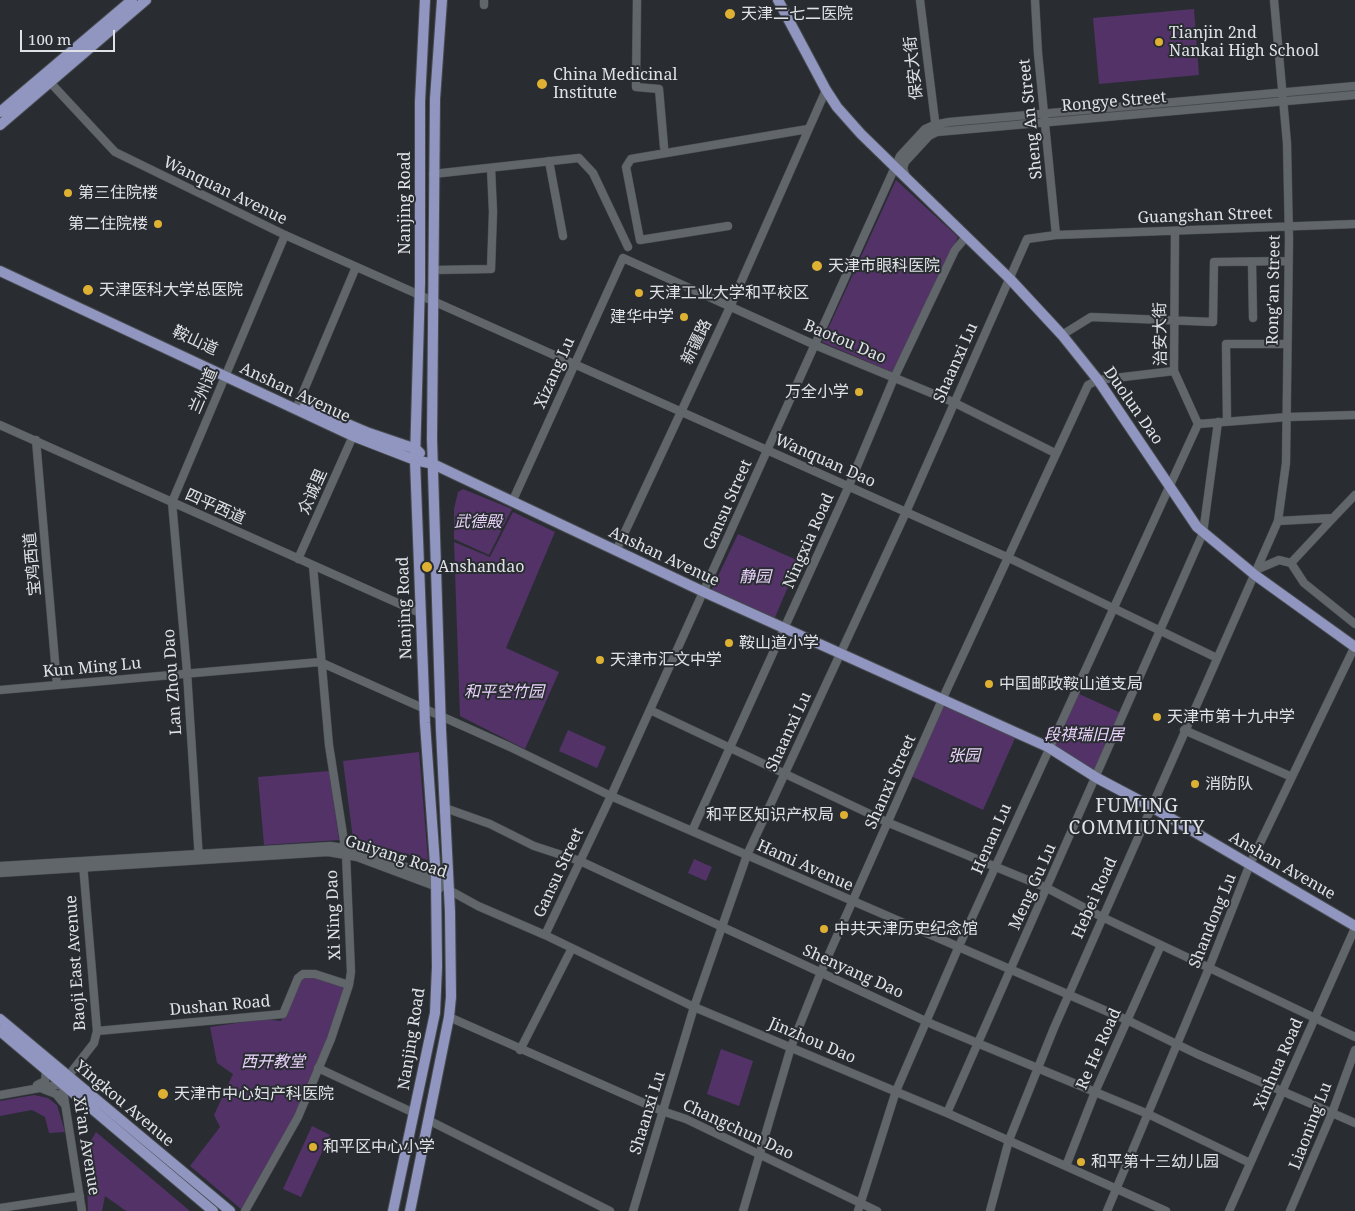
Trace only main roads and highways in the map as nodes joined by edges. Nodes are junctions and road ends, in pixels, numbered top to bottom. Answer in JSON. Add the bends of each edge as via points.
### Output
{"nodes":[{"id":1,"x":132,"y":0,"type":"edge"},
{"id":2,"x":146,"y":0,"type":"edge"},
{"id":3,"x":425,"y":0,"type":"edge"},
{"id":4,"x":442,"y":0,"type":"edge"},
{"id":5,"x":778,"y":0,"type":"edge"},
{"id":6,"x":47,"y":79,"type":"junction"},
{"id":7,"x":0,"y":112,"type":"edge"},
{"id":8,"x":0,"y":125,"type":"edge"},
{"id":9,"x":0,"y":264,"type":"edge"},
{"id":10,"x":0,"y":271,"type":"edge"},
{"id":11,"x":226,"y":374,"type":"junction"},
{"id":12,"x":297,"y":406,"type":"junction"},
{"id":13,"x":416,"y":416,"type":"junction"},
{"id":14,"x":387,"y":440,"type":"junction"},
{"id":15,"x":396,"y":453,"type":"junction"},
{"id":16,"x":416,"y":457,"type":"junction"},
{"id":17,"x":433,"y":464,"type":"junction"},
{"id":18,"x":433,"y":486,"type":"junction"},
{"id":19,"x":416,"y":490,"type":"junction"},
{"id":20,"x":1355,"y":647,"type":"edge"},
{"id":21,"x":1355,"y":927,"type":"edge"},
{"id":22,"x":0,"y":1019,"type":"edge"},
{"id":23,"x":0,"y":1031,"type":"edge"},
{"id":24,"x":63,"y":1081,"type":"junction"},
{"id":25,"x":213,"y":1211,"type":"edge"},
{"id":26,"x":230,"y":1211,"type":"edge"},
{"id":27,"x":394,"y":1211,"type":"edge"},
{"id":28,"x":410,"y":1211,"type":"edge"}],
"edges":[{"from":1,"to":6,"type":"main road"},
{"from":2,"to":6,"type":"main road"},
{"from":3,"to":13,"type":"main road","name":"Nanjing Road","via":[[420,102]]},
{"from":4,"to":17,"type":"main road","name":"Nanjing Road","via":[[433,174]]},
{"from":5,"to":20,"type":"main road","name":"Duolun Dao","via":[[826,90],[862,134],[1010,279],[1062,335],[1098,380],[1203,533]]},
{"from":6,"to":7,"type":"main road"},
{"from":6,"to":8,"type":"main road"},
{"from":9,"to":11,"type":"main road","name":"鞍山道"},
{"from":10,"to":11,"type":"main road","name":"Anshan Avenue"},
{"from":11,"to":12,"type":"main road","name":"鞍山道"},
{"from":12,"to":14,"type":"main road","name":"鞍山道"},
{"from":12,"to":15,"type":"main road","name":"Anshan Avenue","via":[[353,436]]},
{"from":13,"to":14,"type":"main road","via":[[408,436],[401,440]]},
{"from":13,"to":16,"type":"main road","name":"Nanjing Road"},
{"from":14,"to":16,"type":"main road","name":"鞍山道"},
{"from":15,"to":16,"type":"main road","name":"Anshan Avenue"},
{"from":15,"to":19,"type":"main road","via":[[410,466]]},
{"from":16,"to":17,"type":"main road","name":"Anshan Avenue"},
{"from":16,"to":18,"type":"main road","via":[[428,472]]},
{"from":16,"to":19,"type":"main road","name":"Nanjing Road"},
{"from":17,"to":18,"type":"main road","name":"Nanjing Road"},
{"from":17,"to":21,"type":"main road","name":"Anshan Avenue","via":[[704,592],[1048,747]]},
{"from":18,"to":28,"type":"main road","name":"Nanjing Road","via":[[451,966],[449,1017]]},
{"from":19,"to":27,"type":"main road","name":"Nanjing Road","via":[[436,882],[437,967],[435,1013]]},
{"from":22,"to":24,"type":"main road","name":"Yingkou Avenue"},
{"from":23,"to":24,"type":"main road","name":"Yingkou Avenue","via":[[46,1071]]},
{"from":24,"to":25,"type":"main road","name":"Yingkou Avenue"},
{"from":24,"to":26,"type":"main road","name":"Yingkou Avenue"}]}
